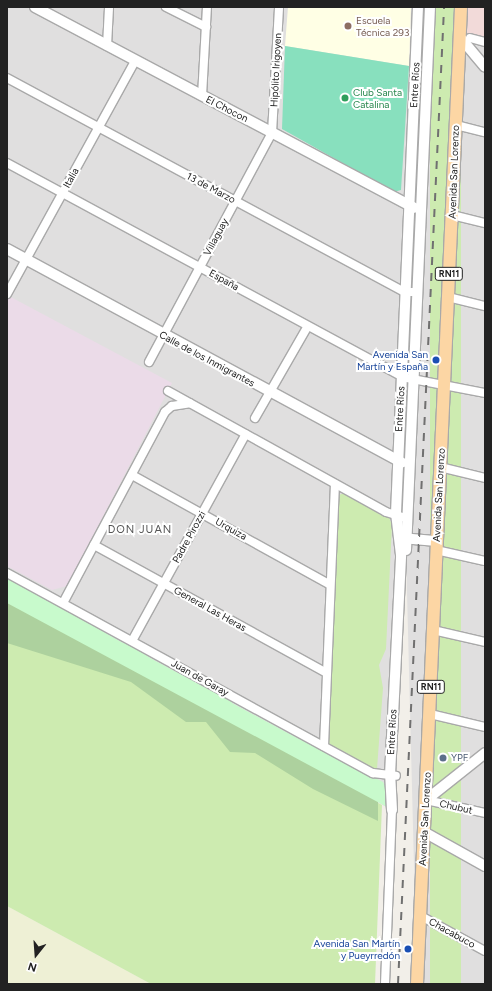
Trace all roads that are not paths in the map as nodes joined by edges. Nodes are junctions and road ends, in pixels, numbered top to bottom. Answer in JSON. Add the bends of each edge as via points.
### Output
{"nodes":[{"id":1,"x":34,"y":7,"type":"edge"},
{"id":2,"x":109,"y":7,"type":"edge"},
{"id":3,"x":166,"y":7,"type":"edge"},
{"id":4,"x":207,"y":7,"type":"edge"},
{"id":5,"x":280,"y":7,"type":"edge"},
{"id":6,"x":418,"y":7,"type":"edge"},
{"id":7,"x":430,"y":7,"type":"edge"},
{"id":8,"x":461,"y":7,"type":"edge"},
{"id":9,"x":206,"y":27,"type":"junction"},
{"id":10,"x":464,"y":37,"type":"junction"},
{"id":11,"x":485,"y":42,"type":"edge"},
{"id":12,"x":107,"y":46,"type":"junction"},
{"id":13,"x":485,"y":57,"type":"edge"},
{"id":14,"x":135,"y":60,"type":"junction"},
{"id":15,"x":485,"y":67,"type":"edge"},
{"id":16,"x":415,"y":75,"type":"junction"},
{"id":17,"x":427,"y":76,"type":"junction"},
{"id":18,"x":7,"y":78,"type":"edge"},
{"id":19,"x":202,"y":96,"type":"junction"},
{"id":20,"x":456,"y":125,"type":"junction"},
{"id":21,"x":98,"y":128,"type":"junction"},
{"id":22,"x":485,"y":132,"type":"edge"},
{"id":23,"x":272,"y":133,"type":"junction"},
{"id":24,"x":7,"y":163,"type":"edge"},
{"id":25,"x":63,"y":193,"type":"junction"},
{"id":26,"x":236,"y":201,"type":"junction"},
{"id":27,"x":409,"y":207,"type":"junction"},
{"id":28,"x":420,"y":209,"type":"junction"},
{"id":29,"x":452,"y":215,"type":"junction"},
{"id":30,"x":485,"y":223,"type":"edge"},
{"id":31,"x":7,"y":249,"type":"edge"},
{"id":32,"x":26,"y":259,"type":"junction"},
{"id":33,"x":200,"y":267,"type":"junction"},
{"id":34,"x":405,"y":292,"type":"junction"},
{"id":35,"x":416,"y":292,"type":"junction"},
{"id":36,"x":7,"y":294,"type":"edge"},
{"id":37,"x":448,"y":297,"type":"junction"},
{"id":38,"x":485,"y":306,"type":"edge"},
{"id":39,"x":308,"y":326,"type":"junction"},
{"id":40,"x":163,"y":336,"type":"junction"},
{"id":41,"x":149,"y":362,"type":"dead end"},
{"id":42,"x":402,"y":377,"type":"junction"},
{"id":43,"x":412,"y":379,"type":"junction"},
{"id":44,"x":445,"y":384,"type":"junction"},
{"id":45,"x":168,"y":391,"type":"dead end"},
{"id":46,"x":270,"y":393,"type":"junction"},
{"id":47,"x":485,"y":393,"type":"edge"},
{"id":48,"x":191,"y":403,"type":"junction"},
{"id":49,"x":255,"y":418,"type":"dead end"},
{"id":50,"x":246,"y":434,"type":"junction"},
{"id":51,"x":398,"y":462,"type":"junction"},
{"id":52,"x":408,"y":465,"type":"junction"},
{"id":53,"x":440,"y":467,"type":"junction"},
{"id":54,"x":132,"y":474,"type":"junction"},
{"id":55,"x":485,"y":478,"type":"edge"},
{"id":56,"x":335,"y":484,"type":"junction"},
{"id":57,"x":202,"y":513,"type":"junction"},
{"id":58,"x":401,"y":517,"type":"junction"},
{"id":59,"x":402,"y":538,"type":"junction"},
{"id":60,"x":94,"y":545,"type":"junction"},
{"id":61,"x":436,"y":545,"type":"junction"},
{"id":62,"x":485,"y":561,"type":"edge"},
{"id":63,"x":7,"y":573,"type":"edge"},
{"id":64,"x":164,"y":583,"type":"junction"},
{"id":65,"x":329,"y":584,"type":"junction"},
{"id":66,"x":63,"y":603,"type":"junction"},
{"id":67,"x":433,"y":630,"type":"junction"},
{"id":68,"x":132,"y":641,"type":"junction"},
{"id":69,"x":485,"y":642,"type":"edge"},
{"id":70,"x":325,"y":672,"type":"junction"},
{"id":71,"x":430,"y":714,"type":"junction"},
{"id":72,"x":485,"y":727,"type":"edge"},
{"id":73,"x":324,"y":746,"type":"junction"},
{"id":74,"x":485,"y":753,"type":"edge"},
{"id":75,"x":393,"y":776,"type":"junction"},
{"id":76,"x":426,"y":800,"type":"junction"},
{"id":77,"x":392,"y":810,"type":"joint"},
{"id":78,"x":485,"y":813,"type":"edge"},
{"id":79,"x":424,"y":832,"type":"junction"},
{"id":80,"x":485,"y":866,"type":"edge"},
{"id":81,"x":419,"y":915,"type":"junction"},
{"id":82,"x":485,"y":952,"type":"edge"},
{"id":83,"x":385,"y":984,"type":"edge"},
{"id":84,"x":417,"y":984,"type":"edge"}],
"edges":[{"from":1,"to":12,"type":"street","name":"El Chocon"},
{"from":2,"to":12,"type":"street"},
{"from":3,"to":9,"type":"street"},
{"from":4,"to":9,"type":"street"},
{"from":5,"to":23,"type":"street","name":"Hipólito Irigoyen"},
{"from":6,"to":16,"type":"street","name":"Entre Ríos"},
{"from":7,"to":17,"type":"street","name":"Entre Ríos"},
{"from":8,"to":10,"type":"main road","name":"Avenida San Lorenzo","number":"RN11"},
{"from":9,"to":19,"type":"street"},
{"from":10,"to":11,"type":"street"},
{"from":10,"to":13,"type":"street"},
{"from":10,"to":15,"type":"street"},
{"from":10,"to":20,"type":"main road","name":"Avenida San Lorenzo","number":"RN11"},
{"from":12,"to":14,"type":"street","name":"El Chocon"},
{"from":14,"to":19,"type":"street","name":"El Chocon"},
{"from":14,"to":21,"type":"street","name":"Italia"},
{"from":16,"to":17,"type":"street"},
{"from":16,"to":27,"type":"street","name":"Entre Ríos"},
{"from":17,"to":28,"type":"street","name":"Entre Ríos"},
{"from":18,"to":21,"type":"street","name":"13 de Marzo"},
{"from":19,"to":23,"type":"street","name":"El Chocon"},
{"from":20,"to":22,"type":"street"},
{"from":20,"to":29,"type":"main road","name":"Avenida San Lorenzo","number":"RN11"},
{"from":21,"to":25,"type":"street","name":"Italia"},
{"from":21,"to":26,"type":"street","name":"13 de Marzo"},
{"from":23,"to":26,"type":"street","name":"Villaguay"},
{"from":23,"to":27,"type":"street","name":"El Chocon"},
{"from":24,"to":25,"type":"street","name":"España"},
{"from":25,"to":32,"type":"street","name":"Italia"},
{"from":25,"to":33,"type":"street","name":"España"},
{"from":26,"to":33,"type":"street","name":"Villaguay"},
{"from":26,"to":34,"type":"street","name":"13 de Marzo"},
{"from":27,"to":28,"type":"street","name":"El Chocon"},
{"from":27,"to":34,"type":"street","name":"Entre Ríos"},
{"from":28,"to":35,"type":"street","name":"Entre Ríos"},
{"from":29,"to":30,"type":"street"},
{"from":29,"to":37,"type":"main road","name":"Avenida San Lorenzo","number":"RN11"},
{"from":31,"to":32,"type":"street","name":"Calle de los Inmigrantes"},
{"from":32,"to":36,"type":"street","name":"Italia"},
{"from":32,"to":40,"type":"street","name":"Calle de los Inmigrantes"},
{"from":33,"to":39,"type":"street","name":"España"},
{"from":33,"to":40,"type":"street","name":"Villaguay"},
{"from":34,"to":35,"type":"street","name":"13 de Marzo"},
{"from":34,"to":42,"type":"street","name":"Entre Ríos"},
{"from":35,"to":43,"type":"street","name":"Entre Ríos"},
{"from":37,"to":38,"type":"street"},
{"from":37,"to":44,"type":"main road","name":"Avenida San Lorenzo","number":"RN11"},
{"from":39,"to":42,"type":"street","name":"España"},
{"from":39,"to":46,"type":"street"},
{"from":40,"to":41,"type":"street","name":"Villaguay"},
{"from":40,"to":46,"type":"street","name":"Calle de los Inmigrantes"},
{"from":42,"to":43,"type":"street","name":"España"},
{"from":42,"to":51,"type":"street","name":"Entre Ríos"},
{"from":43,"to":44,"type":"street","name":"España"},
{"from":43,"to":52,"type":"street","name":"Entre Ríos"},
{"from":44,"to":47,"type":"street","name":"España"},
{"from":44,"to":53,"type":"main road","name":"Avenida San Lorenzo","number":"RN11"},
{"from":45,"to":48,"type":"street"},
{"from":46,"to":49,"type":"street"},
{"from":46,"to":51,"type":"street","name":"Calle de los Inmigrantes"},
{"from":48,"to":50,"type":"street"},
{"from":48,"to":54,"type":"street","via":[[172,406],[165,412]]},
{"from":50,"to":56,"type":"street"},
{"from":50,"to":57,"type":"street","name":"Padre Pirozzi"},
{"from":51,"to":52,"type":"street","name":"Calle de los Inmigrantes"},
{"from":51,"to":58,"type":"street","name":"Entre Ríos"},
{"from":52,"to":58,"type":"street","name":"Entre Ríos"},
{"from":53,"to":55,"type":"street"},
{"from":53,"to":61,"type":"main road","name":"Avenida San Lorenzo","number":"RN11"},
{"from":54,"to":57,"type":"street","name":"Urquiza"},
{"from":54,"to":60,"type":"street"},
{"from":56,"to":58,"type":"street"},
{"from":56,"to":65,"type":"street"},
{"from":57,"to":64,"type":"street","name":"Padre Pirozzi"},
{"from":57,"to":65,"type":"street","name":"Urquiza"},
{"from":58,"to":59,"type":"street","name":"Entre Ríos"},
{"from":59,"to":61,"type":"street"},
{"from":59,"to":75,"type":"street","name":"Entre Ríos"},
{"from":60,"to":64,"type":"street","name":"General Las Heras"},
{"from":60,"to":66,"type":"street"},
{"from":61,"to":62,"type":"street"},
{"from":61,"to":67,"type":"main road","name":"Avenida San Lorenzo","number":"RN11"},
{"from":63,"to":66,"type":"street","name":"Juan de Garay"},
{"from":64,"to":68,"type":"street","name":"Padre Pirozzi"},
{"from":64,"to":70,"type":"street","name":"General Las Heras"},
{"from":65,"to":70,"type":"street"},
{"from":66,"to":68,"type":"street","name":"Juan de Garay"},
{"from":67,"to":69,"type":"street"},
{"from":67,"to":71,"type":"main road","name":"Avenida San Lorenzo","number":"RN11"},
{"from":68,"to":73,"type":"street","name":"Juan de Garay"},
{"from":70,"to":73,"type":"street"},
{"from":71,"to":72,"type":"street"},
{"from":71,"to":76,"type":"main road","name":"Avenida San Lorenzo","number":"RN11"},
{"from":73,"to":75,"type":"street","name":"Juan de Garay","via":[[373,773]]},
{"from":74,"to":76,"type":"street"},
{"from":75,"to":77,"type":"street","name":"Entre Ríos"},
{"from":76,"to":78,"type":"street","name":"Chubut"},
{"from":76,"to":79,"type":"main road","name":"Avenida San Lorenzo","number":"RN11"},
{"from":77,"to":83,"type":"street","name":"Entre Ríos"},
{"from":79,"to":80,"type":"street"},
{"from":79,"to":81,"type":"main road","name":"Avenida San Lorenzo","number":"RN11"},
{"from":81,"to":82,"type":"street","name":"Chacabuco"},
{"from":81,"to":84,"type":"main road","name":"Avenida San Lorenzo","number":"RN11"}]}
